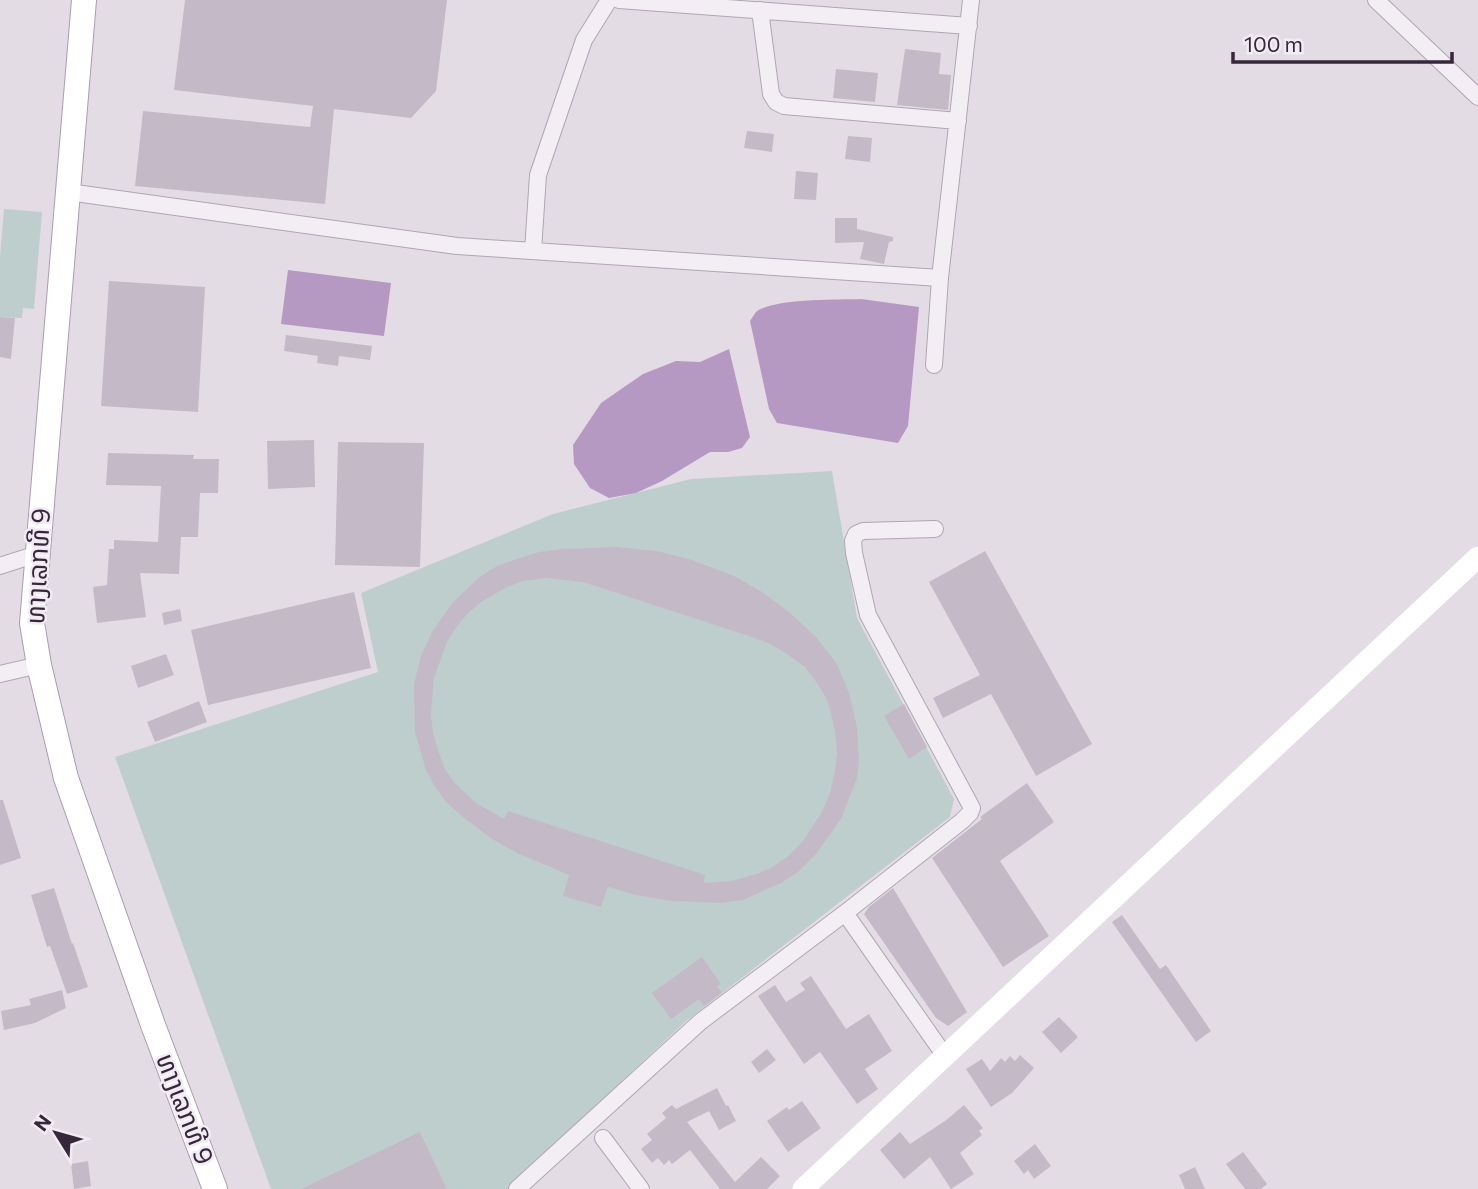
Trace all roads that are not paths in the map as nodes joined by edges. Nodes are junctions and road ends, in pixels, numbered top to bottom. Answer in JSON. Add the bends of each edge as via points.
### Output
{"nodes":[{"id":1,"x":84,"y":0,"type":"edge"},
{"id":2,"x":609,"y":0,"type":"edge"},
{"id":3,"x":619,"y":0,"type":"edge"},
{"id":4,"x":971,"y":0,"type":"edge"},
{"id":5,"x":1376,"y":0,"type":"edge"},
{"id":6,"x":760,"y":10,"type":"junction"},
{"id":7,"x":969,"y":26,"type":"junction"},
{"id":8,"x":1478,"y":97,"type":"edge"},
{"id":9,"x":958,"y":121,"type":"junction"},
{"id":10,"x":68,"y":192,"type":"junction"},
{"id":11,"x":533,"y":251,"type":"junction"},
{"id":12,"x":940,"y":278,"type":"junction"},
{"id":13,"x":934,"y":365,"type":"dead end"},
{"id":14,"x":935,"y":529,"type":"dead end"},
{"id":15,"x":37,"y":554,"type":"junction"},
{"id":16,"x":1478,"y":556,"type":"edge"},
{"id":17,"x":0,"y":566,"type":"edge"},
{"id":18,"x":40,"y":665,"type":"junction"},
{"id":19,"x":0,"y":674,"type":"edge"},
{"id":20,"x":845,"y":913,"type":"junction"},
{"id":21,"x":945,"y":1056,"type":"junction"},
{"id":22,"x":603,"y":1138,"type":"dead end"},
{"id":23,"x":808,"y":1188,"type":"edge"},
{"id":24,"x":215,"y":1189,"type":"edge"},
{"id":25,"x":517,"y":1189,"type":"edge"},
{"id":26,"x":641,"y":1189,"type":"edge"}],
"edges":[{"from":1,"to":10,"type":"main road","name":"ທາງເລກທີ 9"},
{"from":2,"to":11,"type":"street","via":[[584,40],[538,175]]},
{"from":3,"to":6,"type":"street"},
{"from":4,"to":7,"type":"street"},
{"from":5,"to":8,"type":"street"},
{"from":6,"to":7,"type":"street"},
{"from":6,"to":9,"type":"street","via":[[771,94],[776,102]]},
{"from":7,"to":9,"type":"street"},
{"from":9,"to":12,"type":"street"},
{"from":10,"to":11,"type":"street","via":[[457,246]]},
{"from":10,"to":15,"type":"main road","name":"ທາງເລກທີ 9"},
{"from":11,"to":12,"type":"street"},
{"from":12,"to":13,"type":"street"},
{"from":14,"to":20,"type":"street","via":[[863,531],[853,541],[854,553],[868,615],[972,807],[962,821]]},
{"from":15,"to":17,"type":"street"},
{"from":15,"to":18,"type":"main road","name":"ທາງເລກທີ 9","via":[[32,623]]},
{"from":16,"to":21,"type":"street"},
{"from":18,"to":19,"type":"street"},
{"from":18,"to":24,"type":"main road","name":"ທາງເລກທີ 9","via":[[65,778]]},
{"from":20,"to":21,"type":"street"},
{"from":20,"to":25,"type":"street","via":[[701,1022]]},
{"from":21,"to":23,"type":"street"},
{"from":22,"to":26,"type":"street"}]}
